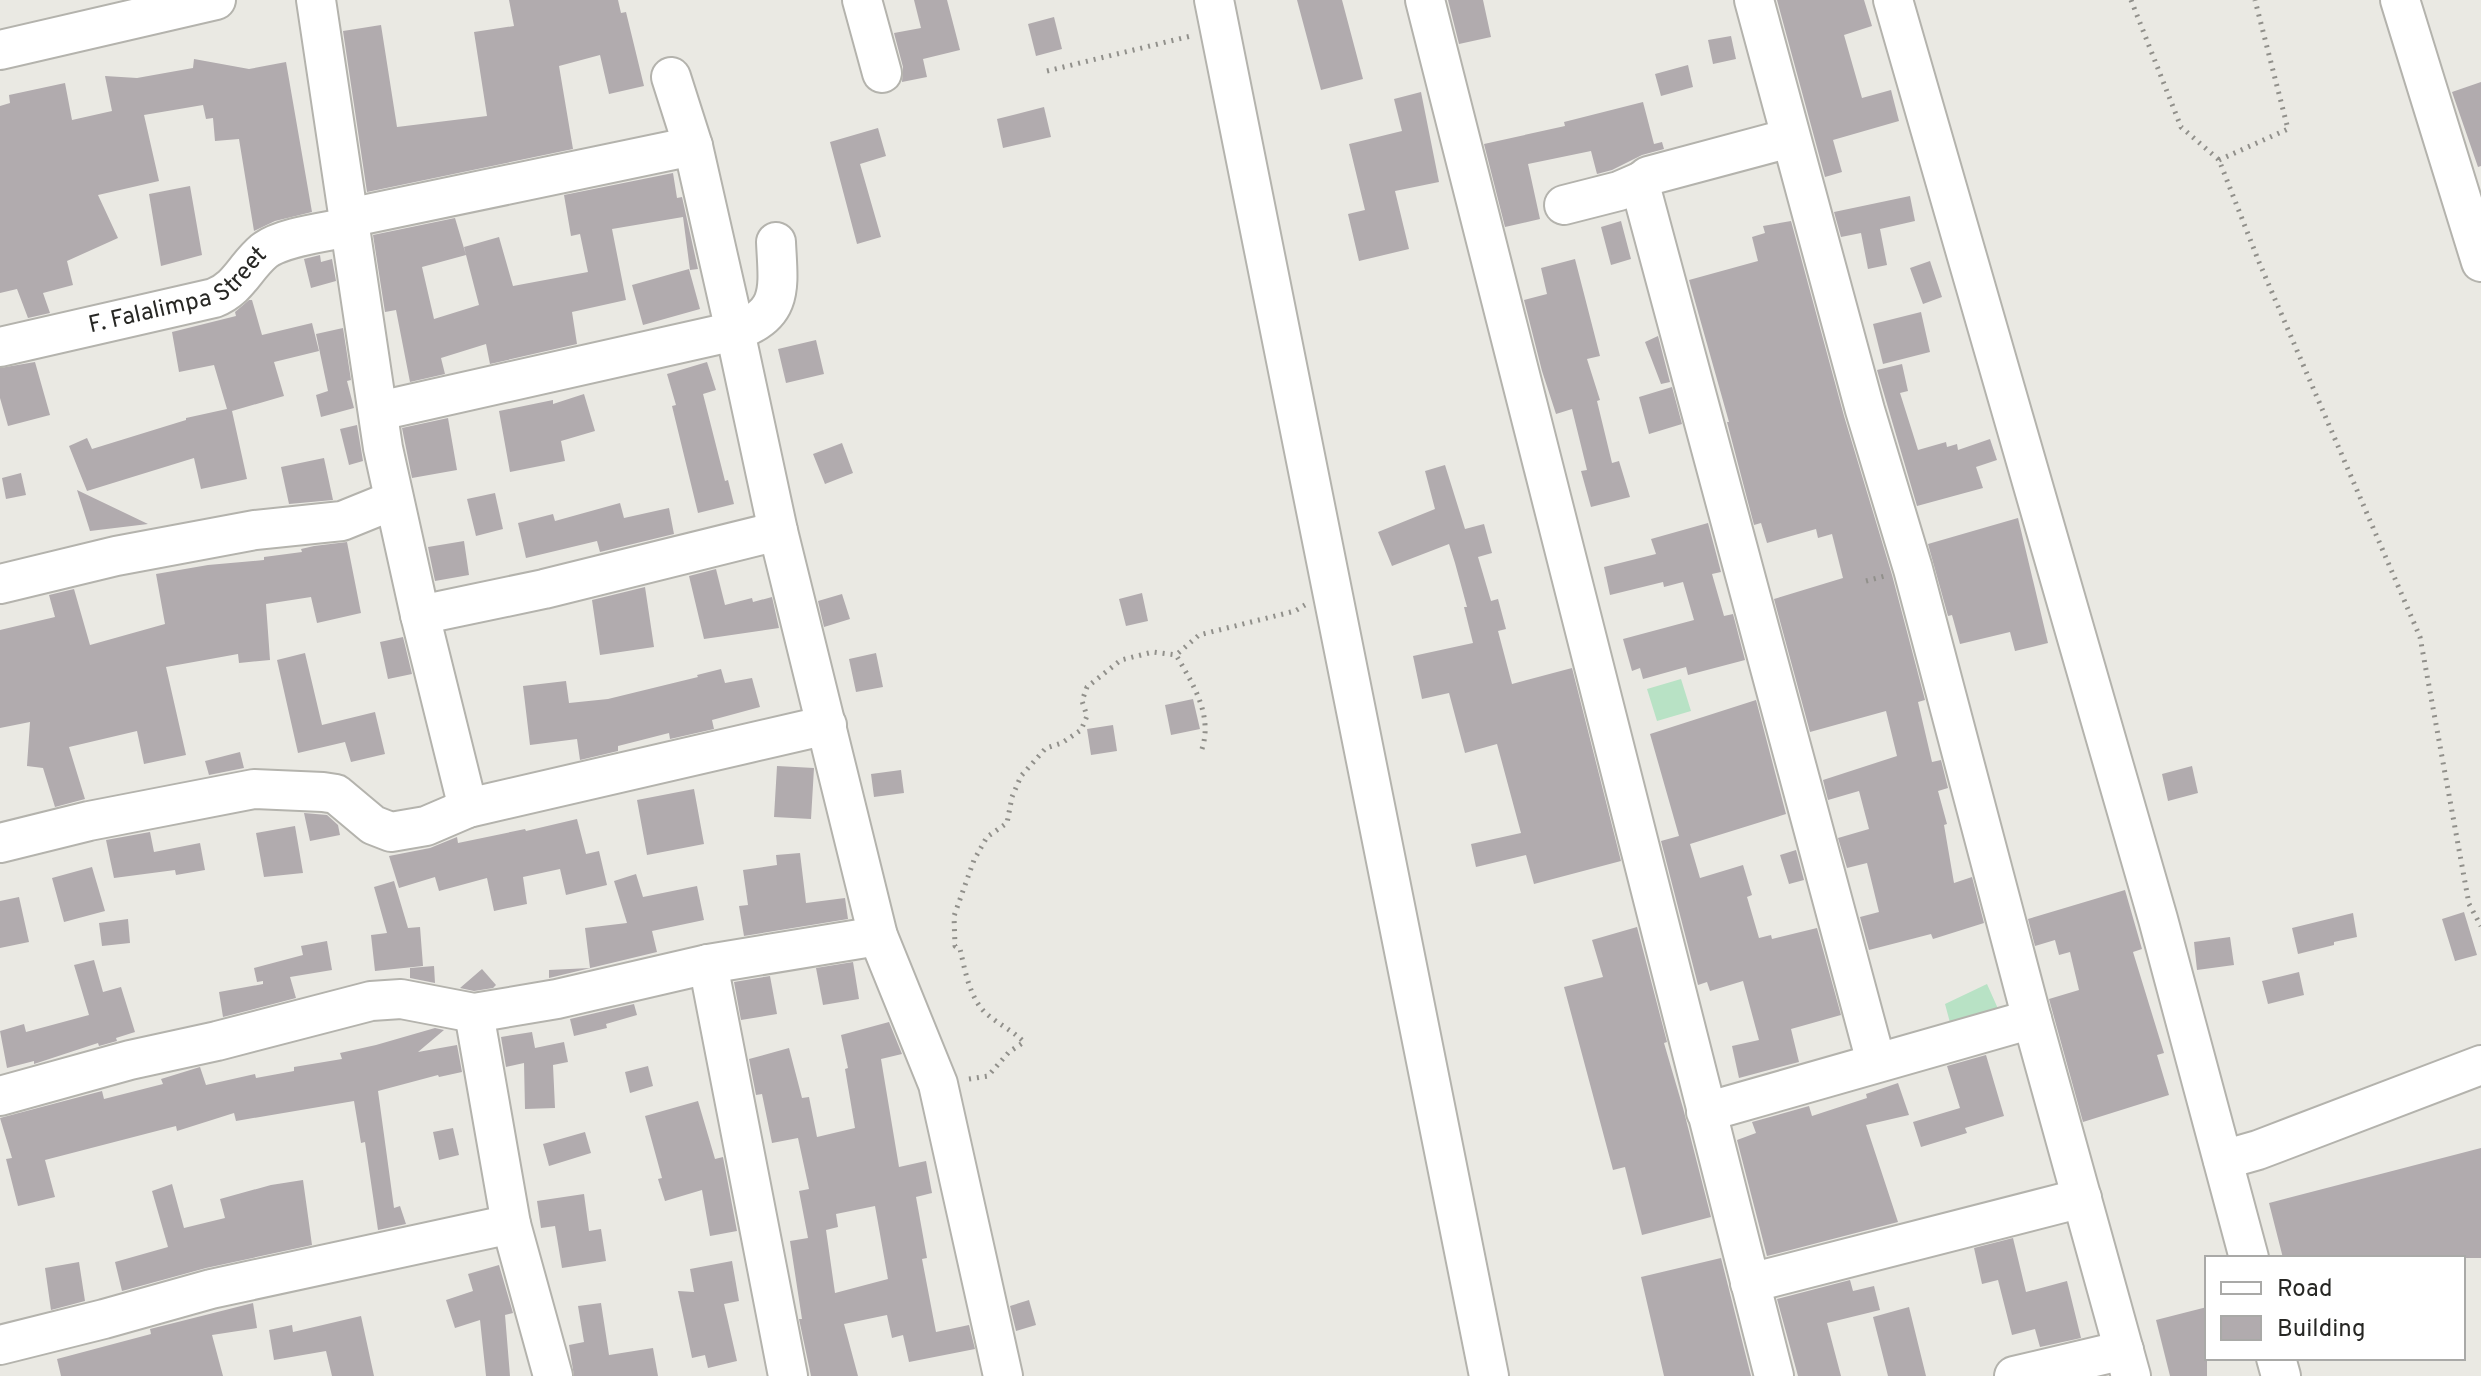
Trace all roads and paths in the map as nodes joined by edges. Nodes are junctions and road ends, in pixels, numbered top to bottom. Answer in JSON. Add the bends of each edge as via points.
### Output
{"nodes":[{"id":1,"x":216,"y":0,"type":"edge"},
{"id":2,"x":316,"y":0,"type":"edge"},
{"id":3,"x":862,"y":0,"type":"edge"},
{"id":4,"x":1425,"y":0,"type":"edge"},
{"id":5,"x":1754,"y":0,"type":"edge"},
{"id":6,"x":2131,"y":0,"type":"edge"},
{"id":7,"x":2255,"y":0,"type":"edge"},
{"id":8,"x":2400,"y":0,"type":"edge"},
{"id":9,"x":1903,"y":2,"type":"edge"},
{"id":10,"x":1216,"y":15,"type":"edge"},
{"id":11,"x":0,"y":50,"type":"edge"},
{"id":12,"x":1047,"y":71,"type":"dead end"},
{"id":13,"x":882,"y":73,"type":"dead end"},
{"id":14,"x":671,"y":77,"type":"dead end"},
{"id":15,"x":1790,"y":138,"type":"junction"},
{"id":16,"x":693,"y":146,"type":"junction"},
{"id":17,"x":2219,"y":160,"type":"junction"},
{"id":18,"x":1642,"y":181,"type":"junction"},
{"id":19,"x":1564,"y":205,"type":"dead end"},
{"id":20,"x":349,"y":222,"type":"junction"},
{"id":21,"x":776,"y":242,"type":"dead end"},
{"id":22,"x":2481,"y":262,"type":"edge"},
{"id":23,"x":735,"y":331,"type":"junction"},
{"id":24,"x":0,"y":347,"type":"edge"},
{"id":25,"x":379,"y":411,"type":"junction"},
{"id":26,"x":394,"y":500,"type":"junction"},
{"id":27,"x":778,"y":531,"type":"junction"},
{"id":28,"x":1329,"y":580,"type":"junction"},
{"id":29,"x":0,"y":584,"type":"edge"},
{"id":30,"x":420,"y":615,"type":"junction"},
{"id":31,"x":1176,"y":655,"type":"junction"},
{"id":32,"x":827,"y":725,"type":"junction"},
{"id":33,"x":1202,"y":749,"type":"dead end"},
{"id":34,"x":468,"y":808,"type":"junction"},
{"id":35,"x":0,"y":843,"type":"edge"},
{"id":36,"x":2481,"y":926,"type":"edge"},
{"id":37,"x":878,"y":936,"type":"junction"},
{"id":38,"x":708,"y":964,"type":"junction"},
{"id":39,"x":474,"y":1013,"type":"junction"},
{"id":40,"x":2032,"y":1019,"type":"junction"},
{"id":41,"x":1876,"y":1062,"type":"junction"},
{"id":42,"x":2481,"y":1065,"type":"edge"},
{"id":43,"x":988,"y":1076,"type":"dead end"},
{"id":44,"x":0,"y":1096,"type":"edge"},
{"id":45,"x":1706,"y":1112,"type":"junction"},
{"id":46,"x":2223,"y":1160,"type":"junction"},
{"id":47,"x":2082,"y":1198,"type":"junction"},
{"id":48,"x":511,"y":1224,"type":"junction"},
{"id":49,"x":2248,"y":1256,"type":"edge"},
{"id":50,"x":1750,"y":1283,"type":"junction"},
{"id":51,"x":0,"y":1345,"type":"edge"},
{"id":52,"x":2127,"y":1363,"type":"edge"},
{"id":53,"x":553,"y":1376,"type":"edge"},
{"id":54,"x":788,"y":1376,"type":"edge"},
{"id":55,"x":1003,"y":1376,"type":"edge"},
{"id":56,"x":1489,"y":1376,"type":"edge"},
{"id":57,"x":1774,"y":1376,"type":"edge"},
{"id":58,"x":2014,"y":1376,"type":"edge"}],
"edges":[{"from":1,"to":11,"type":"street"},
{"from":2,"to":20,"type":"street"},
{"from":3,"to":13,"type":"street"},
{"from":4,"to":45,"type":"street"},
{"from":5,"to":15,"type":"street"},
{"from":6,"to":17,"type":"path","via":[[2181,127]]},
{"from":7,"to":17,"type":"path","via":[[2288,129]]},
{"from":8,"to":22,"type":"street"},
{"from":9,"to":46,"type":"street"},
{"from":10,"to":12,"type":"path"},
{"from":10,"to":28,"type":"street"},
{"from":14,"to":16,"type":"street"},
{"from":15,"to":18,"type":"street"},
{"from":15,"to":40,"type":"street","via":[[1913,569]]},
{"from":16,"to":20,"type":"street","name":"F. Falalimpa Street"},
{"from":16,"to":23,"type":"street"},
{"from":17,"to":36,"type":"path","via":[[2420,637],[2469,904]]},
{"from":18,"to":19,"type":"street"},
{"from":18,"to":41,"type":"street"},
{"from":20,"to":24,"type":"street","name":"F. Falalimpa Street","via":[[267,248],[229,292],[214,298]]},
{"from":20,"to":25,"type":"street"},
{"from":21,"to":23,"type":"street","via":[[774,303],[765,317]]},
{"from":23,"to":25,"type":"street"},
{"from":23,"to":27,"type":"street"},
{"from":25,"to":26,"type":"street"},
{"from":26,"to":29,"type":"street","via":[[342,521],[255,530]]},
{"from":26,"to":30,"type":"street"},
{"from":27,"to":30,"type":"street"},
{"from":27,"to":32,"type":"street"},
{"from":28,"to":31,"type":"path","via":[[1321,596],[1295,611],[1199,635]]},
{"from":28,"to":56,"type":"street"},
{"from":30,"to":34,"type":"street"},
{"from":31,"to":33,"type":"path","via":[[1202,706],[1207,734]]},
{"from":31,"to":43,"type":"path","via":[[1153,652],[1121,660],[1087,687],[1082,701],[1087,716],[1081,730],[1046,748],[1021,776],[1007,823],[987,837],[974,860],[954,916],[955,946],[985,1013],[1024,1042]]},
{"from":32,"to":34,"type":"street"},
{"from":32,"to":37,"type":"street"},
{"from":34,"to":35,"type":"street","via":[[426,826],[391,832],[373,825],[336,794],[254,789]]},
{"from":37,"to":38,"type":"street"},
{"from":37,"to":55,"type":"street","via":[[938,1084]]},
{"from":38,"to":39,"type":"street"},
{"from":38,"to":54,"type":"street"},
{"from":39,"to":44,"type":"street","via":[[401,999],[371,1001]]},
{"from":39,"to":48,"type":"street"},
{"from":40,"to":41,"type":"street"},
{"from":40,"to":47,"type":"street"},
{"from":41,"to":45,"type":"street"},
{"from":42,"to":46,"type":"street"},
{"from":45,"to":50,"type":"street"},
{"from":46,"to":49,"type":"street"},
{"from":47,"to":50,"type":"street"},
{"from":47,"to":52,"type":"street"},
{"from":48,"to":51,"type":"street","via":[[211,1289]]},
{"from":48,"to":53,"type":"street"},
{"from":50,"to":57,"type":"street"},
{"from":52,"to":58,"type":"street"}]}
